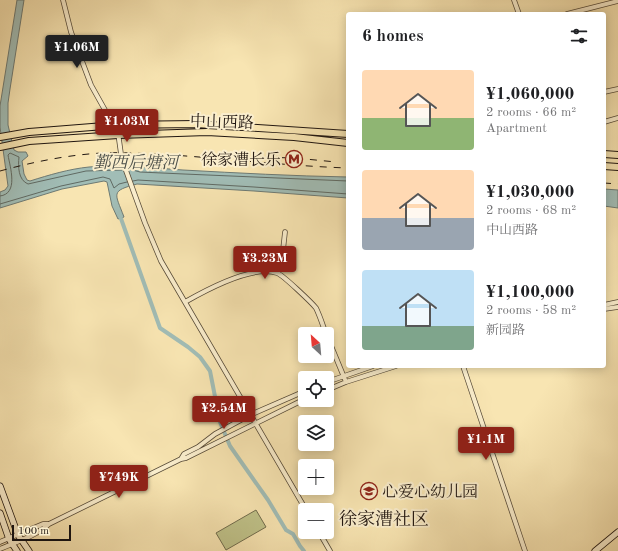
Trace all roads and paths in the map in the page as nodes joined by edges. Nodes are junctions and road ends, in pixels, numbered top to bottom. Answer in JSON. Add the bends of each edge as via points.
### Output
{"nodes":[{"id":1,"x":63,"y":0,"type":"edge"},
{"id":2,"x":514,"y":0,"type":"edge"},
{"id":3,"x":618,"y":1,"type":"edge"},
{"id":4,"x":518,"y":12,"type":"edge"},
{"id":5,"x":576,"y":12,"type":"edge"},
{"id":6,"x":618,"y":89,"type":"edge"},
{"id":7,"x":606,"y":92,"type":"edge"},
{"id":8,"x":618,"y":118,"type":"edge"},
{"id":9,"x":606,"y":121,"type":"edge"},
{"id":10,"x":117,"y":125,"type":"junction"},
{"id":11,"x":346,"y":134,"type":"edge"},
{"id":12,"x":118,"y":135,"type":"junction"},
{"id":13,"x":0,"y":137,"type":"edge"},
{"id":14,"x":346,"y":143,"type":"edge"},
{"id":15,"x":0,"y":146,"type":"edge"},
{"id":16,"x":606,"y":154,"type":"edge"},
{"id":17,"x":618,"y":155,"type":"edge"},
{"id":18,"x":606,"y":166,"type":"edge"},
{"id":19,"x":618,"y":167,"type":"edge"},
{"id":20,"x":285,"y":232,"type":"dead end"},
{"id":21,"x":278,"y":273,"type":"junction"},
{"id":22,"x":185,"y":302,"type":"junction"},
{"id":23,"x":618,"y":302,"type":"edge"},
{"id":24,"x":606,"y":305,"type":"edge"},
{"id":25,"x":618,"y":306,"type":"edge"},
{"id":26,"x":606,"y":309,"type":"edge"},
{"id":27,"x":323,"y":327,"type":"edge"},
{"id":28,"x":334,"y":353,"type":"edge"},
{"id":29,"x":367,"y":368,"type":"edge"},
{"id":30,"x":390,"y":368,"type":"edge"},
{"id":31,"x":464,"y":368,"type":"edge"},
{"id":32,"x":343,"y":376,"type":"junction"},
{"id":33,"x":334,"y":379,"type":"edge"},
{"id":34,"x":346,"y":382,"type":"junction"},
{"id":35,"x":334,"y":387,"type":"edge"},
{"id":36,"x":298,"y":394,"type":"edge"},
{"id":37,"x":298,"y":402,"type":"edge"},
{"id":38,"x":250,"y":416,"type":"junction"},
{"id":39,"x":255,"y":423,"type":"junction"},
{"id":40,"x":181,"y":459,"type":"junction"},
{"id":41,"x":0,"y":486,"type":"edge"},
{"id":42,"x":302,"y":503,"type":"edge"},
{"id":43,"x":0,"y":514,"type":"edge"},
{"id":44,"x":618,"y":532,"type":"edge"},
{"id":45,"x":20,"y":537,"type":"junction"},
{"id":46,"x":9,"y":538,"type":"junction"},
{"id":47,"x":323,"y":539,"type":"edge"},
{"id":48,"x":0,"y":542,"type":"edge"},
{"id":49,"x":12,"y":544,"type":"junction"},
{"id":50,"x":0,"y":549,"type":"edge"},
{"id":51,"x":17,"y":551,"type":"edge"},
{"id":52,"x":30,"y":551,"type":"edge"},
{"id":53,"x":330,"y":551,"type":"edge"},
{"id":54,"x":525,"y":551,"type":"edge"},
{"id":55,"x":595,"y":551,"type":"edge"}],
"edges":[{"from":1,"to":10,"type":"street","via":[[71,32],[91,86],[110,119]]},
{"from":2,"to":4,"type":"street"},
{"from":3,"to":5,"type":"street"},
{"from":6,"to":7,"type":"street"},
{"from":8,"to":9,"type":"street"},
{"from":10,"to":11,"type":"main road","name":"中山西路","via":[[196,124]]},
{"from":10,"to":12,"type":"street"},
{"from":10,"to":13,"type":"main road","name":"中山西路","via":[[29,132]]},
{"from":12,"to":14,"type":"main road","name":"中山西路","via":[[207,132]]},
{"from":12,"to":15,"type":"main road","name":"中山西路","via":[[29,141]]},
{"from":12,"to":22,"type":"street","via":[[124,165],[145,223],[161,261]]},
{"from":16,"to":17,"type":"main road"},
{"from":18,"to":19,"type":"main road"},
{"from":20,"to":21,"type":"street"},
{"from":21,"to":22,"type":"street","via":[[263,271],[228,280]]},
{"from":21,"to":27,"type":"street","via":[[315,308]]},
{"from":22,"to":38,"type":"street"},
{"from":23,"to":24,"type":"street"},
{"from":25,"to":26,"type":"street"},
{"from":28,"to":32,"type":"street"},
{"from":29,"to":32,"type":"street"},
{"from":30,"to":34,"type":"street"},
{"from":31,"to":54,"type":"street"},
{"from":32,"to":33,"type":"street"},
{"from":32,"to":34,"type":"street"},
{"from":34,"to":35,"type":"street"},
{"from":36,"to":38,"type":"street"},
{"from":37,"to":39,"type":"street"},
{"from":38,"to":39,"type":"street"},
{"from":38,"to":40,"type":"street","via":[[215,434],[184,454]]},
{"from":39,"to":40,"type":"street"},
{"from":39,"to":42,"type":"street"},
{"from":40,"to":45,"type":"street","via":[[44,528]]},
{"from":41,"to":45,"type":"street"},
{"from":43,"to":46,"type":"street"},
{"from":44,"to":55,"type":"street"},
{"from":45,"to":46,"type":"street"},
{"from":45,"to":49,"type":"street"},
{"from":45,"to":52,"type":"street"},
{"from":46,"to":48,"type":"street"},
{"from":46,"to":49,"type":"street"},
{"from":47,"to":53,"type":"street"},
{"from":49,"to":50,"type":"street"},
{"from":49,"to":51,"type":"street"}]}
